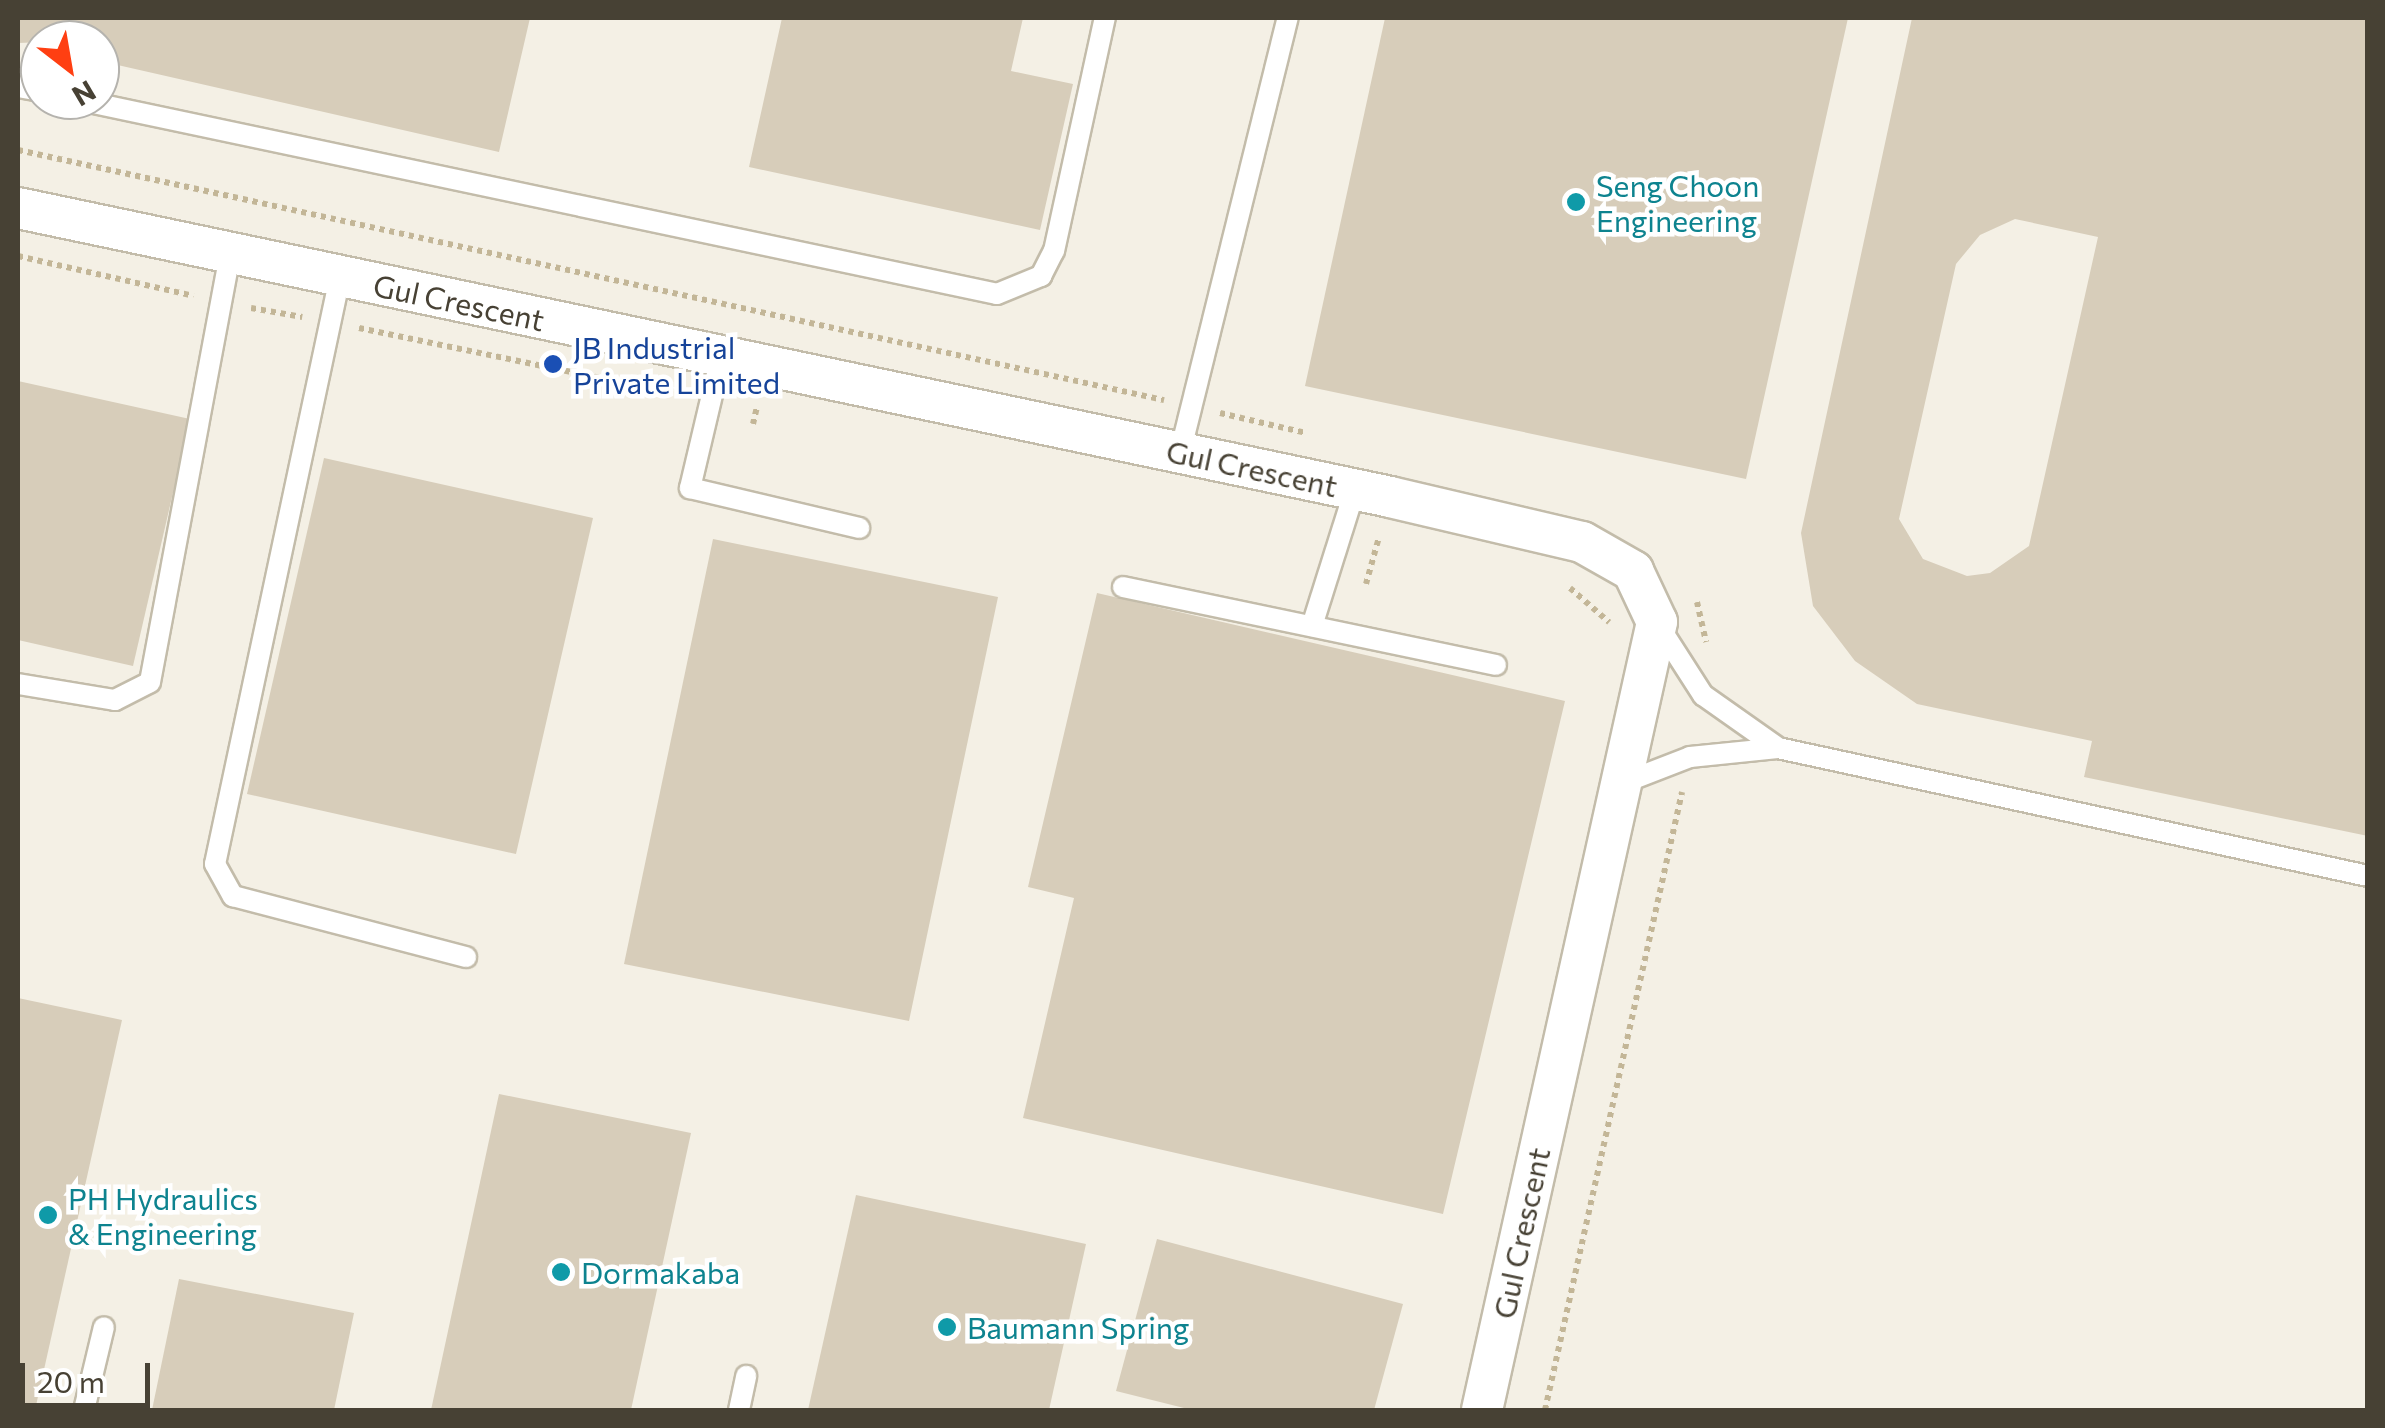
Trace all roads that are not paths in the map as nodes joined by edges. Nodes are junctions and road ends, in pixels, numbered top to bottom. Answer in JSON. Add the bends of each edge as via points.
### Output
{"nodes":[{"id":1,"x":1105,"y":18,"type":"edge"},
{"id":2,"x":1288,"y":18,"type":"edge"},
{"id":3,"x":120,"y":109,"type":"edge"},
{"id":4,"x":18,"y":208,"type":"edge"},
{"id":5,"x":230,"y":254,"type":"junction"},
{"id":6,"x":340,"y":277,"type":"junction"},
{"id":7,"x":721,"y":357,"type":"junction"},
{"id":8,"x":1180,"y":454,"type":"junction"},
{"id":9,"x":1355,"y":490,"type":"junction"},
{"id":10,"x":859,"y":528,"type":"dead end"},
{"id":11,"x":1123,"y":587,"type":"dead end"},
{"id":12,"x":1658,"y":622,"type":"junction"},
{"id":13,"x":1312,"y":626,"type":"junction"},
{"id":14,"x":1496,"y":665,"type":"dead end"},
{"id":15,"x":18,"y":684,"type":"edge"},
{"id":16,"x":1778,"y":748,"type":"junction"},
{"id":17,"x":1620,"y":784,"type":"junction"},
{"id":18,"x":2368,"y":876,"type":"edge"},
{"id":19,"x":466,"y":958,"type":"dead end"},
{"id":20,"x":104,"y":1327,"type":"dead end"},
{"id":21,"x":746,"y":1376,"type":"dead end"},
{"id":22,"x":84,"y":1410,"type":"edge"},
{"id":23,"x":739,"y":1410,"type":"edge"},
{"id":24,"x":1482,"y":1410,"type":"edge"}],
"edges":[{"from":1,"to":3,"type":"lane","via":[[1054,250],[1041,276],[998,294]]},
{"from":2,"to":8,"type":"lane"},
{"from":4,"to":5,"type":"street","name":"Gul Crescent"},
{"from":5,"to":6,"type":"street","name":"Gul Crescent"},
{"from":5,"to":15,"type":"lane","via":[[150,682],[115,700]]},
{"from":6,"to":7,"type":"street","name":"Gul Crescent"},
{"from":6,"to":19,"type":"lane","via":[[215,864],[234,896]]},
{"from":7,"to":8,"type":"street","name":"Gul Crescent"},
{"from":7,"to":10,"type":"lane","via":[[690,488]]},
{"from":8,"to":9,"type":"street","name":"Gul Crescent"},
{"from":9,"to":12,"type":"street","name":"Gul Crescent","via":[[1606,552],[1633,572]]},
{"from":9,"to":13,"type":"lane"},
{"from":11,"to":13,"type":"lane"},
{"from":12,"to":16,"type":"lane","via":[[1703,695]]},
{"from":12,"to":17,"type":"street","name":"Gul Crescent"},
{"from":13,"to":14,"type":"lane"},
{"from":16,"to":17,"type":"lane","via":[[1690,758]]},
{"from":16,"to":18,"type":"lane"},
{"from":17,"to":24,"type":"street","name":"Gul Crescent"},
{"from":20,"to":22,"type":"lane"},
{"from":21,"to":23,"type":"lane"}]}
